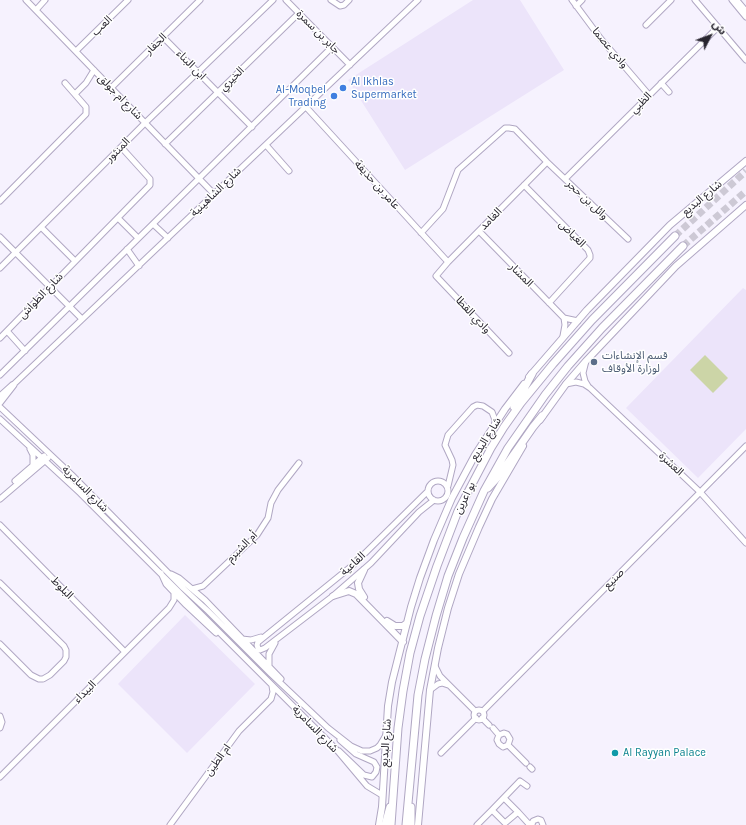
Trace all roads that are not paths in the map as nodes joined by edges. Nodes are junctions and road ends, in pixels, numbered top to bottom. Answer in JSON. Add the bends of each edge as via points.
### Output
{"nodes":[{"id":1,"x":26,"y":0,"type":"edge"},
{"id":2,"x":45,"y":0,"type":"edge"},
{"id":3,"x":128,"y":0,"type":"edge"},
{"id":4,"x":200,"y":0,"type":"edge"},
{"id":5,"x":273,"y":0,"type":"edge"},
{"id":6,"x":286,"y":0,"type":"edge"},
{"id":7,"x":331,"y":0,"type":"edge"},
{"id":8,"x":349,"y":0,"type":"edge"},
{"id":9,"x":418,"y":0,"type":"edge"},
{"id":10,"x":572,"y":0,"type":"edge"},
{"id":11,"x":582,"y":0,"type":"edge"},
{"id":12,"x":671,"y":0,"type":"edge"},
{"id":13,"x":695,"y":0,"type":"edge"},
{"id":14,"x":732,"y":0,"type":"edge"},
{"id":15,"x":736,"y":0,"type":"edge"},
{"id":16,"x":576,"y":6,"type":"junction"},
{"id":17,"x":36,"y":10,"type":"junction"},
{"id":18,"x":746,"y":12,"type":"edge"},
{"id":19,"x":299,"y":14,"type":"junction"},
{"id":20,"x":746,"y":18,"type":"edge"},
{"id":21,"x":646,"y":25,"type":"dead end"},
{"id":22,"x":718,"y":27,"type":"junction"},
{"id":23,"x":163,"y":37,"type":"junction"},
{"id":24,"x":332,"y":47,"type":"junction"},
{"id":25,"x":76,"y":51,"type":"junction"},
{"id":26,"x":746,"y":60,"type":"edge"},
{"id":27,"x":350,"y":65,"type":"junction"},
{"id":28,"x":94,"y":70,"type":"junction"},
{"id":29,"x":198,"y":72,"type":"junction"},
{"id":30,"x":98,"y":75,"type":"junction"},
{"id":31,"x":65,"y":83,"type":"dead end"},
{"id":32,"x":86,"y":83,"type":"junction"},
{"id":33,"x":661,"y":83,"type":"junction"},
{"id":34,"x":111,"y":88,"type":"junction"},
{"id":35,"x":669,"y":92,"type":"dead end"},
{"id":36,"x":218,"y":93,"type":"junction"},
{"id":37,"x":75,"y":94,"type":"junction"},
{"id":38,"x":649,"y":95,"type":"junction"},
{"id":39,"x":306,"y":107,"type":"junction"},
{"id":40,"x":144,"y":123,"type":"junction"},
{"id":41,"x":252,"y":127,"type":"junction"},
{"id":42,"x":165,"y":144,"type":"junction"},
{"id":43,"x":266,"y":145,"type":"junction"},
{"id":44,"x":121,"y":147,"type":"junction"},
{"id":45,"x":746,"y":161,"type":"edge"},
{"id":46,"x":547,"y":162,"type":"junction"},
{"id":47,"x":289,"y":171,"type":"dead end"},
{"id":48,"x":198,"y":178,"type":"junction"},
{"id":49,"x":565,"y":179,"type":"junction"},
{"id":50,"x":524,"y":185,"type":"junction"},
{"id":51,"x":214,"y":194,"type":"junction"},
{"id":52,"x":0,"y":200,"type":"edge"},
{"id":53,"x":746,"y":200,"type":"edge"},
{"id":54,"x":746,"y":205,"type":"edge"},
{"id":55,"x":740,"y":210,"type":"junction"},
{"id":56,"x":118,"y":218,"type":"junction"},
{"id":57,"x":153,"y":224,"type":"junction"},
{"id":58,"x":42,"y":227,"type":"junction"},
{"id":59,"x":479,"y":231,"type":"junction"},
{"id":60,"x":421,"y":233,"type":"junction"},
{"id":61,"x":675,"y":236,"type":"tunnel mouth"},
{"id":62,"x":0,"y":237,"type":"edge"},
{"id":63,"x":138,"y":238,"type":"junction"},
{"id":64,"x":168,"y":238,"type":"junction"},
{"id":65,"x":628,"y":239,"type":"dead end"},
{"id":66,"x":683,"y":246,"type":"tunnel mouth"},
{"id":67,"x":127,"y":249,"type":"junction"},
{"id":68,"x":15,"y":253,"type":"junction"},
{"id":69,"x":76,"y":261,"type":"junction"},
{"id":70,"x":448,"y":262,"type":"junction"},
{"id":71,"x":139,"y":266,"type":"junction"},
{"id":72,"x":0,"y":268,"type":"edge"},
{"id":73,"x":436,"y":276,"type":"joint"},
{"id":74,"x":50,"y":288,"type":"junction"},
{"id":75,"x":549,"y":303,"type":"junction"},
{"id":76,"x":68,"y":307,"type":"junction"},
{"id":77,"x":564,"y":318,"type":"junction"},
{"id":78,"x":82,"y":320,"type":"junction"},
{"id":79,"x":578,"y":321,"type":"junction"},
{"id":80,"x":7,"y":332,"type":"junction"},
{"id":81,"x":0,"y":338,"type":"edge"},
{"id":82,"x":562,"y":339,"type":"junction"},
{"id":83,"x":25,"y":351,"type":"junction"},
{"id":84,"x":509,"y":353,"type":"dead end"},
{"id":85,"x":586,"y":361,"type":"junction"},
{"id":86,"x":532,"y":374,"type":"junction"},
{"id":87,"x":0,"y":375,"type":"edge"},
{"id":88,"x":14,"y":384,"type":"junction"},
{"id":89,"x":566,"y":384,"type":"junction"},
{"id":90,"x":590,"y":388,"type":"junction"},
{"id":91,"x":7,"y":389,"type":"junction"},
{"id":92,"x":0,"y":392,"type":"edge"},
{"id":93,"x":0,"y":396,"type":"edge"},
{"id":94,"x":6,"y":396,"type":"junction"},
{"id":95,"x":0,"y":402,"type":"edge"},
{"id":96,"x":0,"y":407,"type":"edge"},
{"id":97,"x":505,"y":409,"type":"junction"},
{"id":98,"x":492,"y":412,"type":"junction"},
{"id":99,"x":8,"y":415,"type":"junction"},
{"id":100,"x":542,"y":416,"type":"junction"},
{"id":101,"x":0,"y":419,"type":"edge"},
{"id":102,"x":495,"y":425,"type":"junction"},
{"id":103,"x":504,"y":427,"type":"junction"},
{"id":104,"x":21,"y":440,"type":"junction"},
{"id":105,"x":746,"y":446,"type":"edge"},
{"id":106,"x":49,"y":454,"type":"junction"},
{"id":107,"x":44,"y":459,"type":"junction"},
{"id":108,"x":299,"y":463,"type":"dead end"},
{"id":109,"x":35,"y":466,"type":"junction"},
{"id":110,"x":55,"y":469,"type":"junction"},
{"id":111,"x":451,"y":473,"type":"junction"},
{"id":112,"x":441,"y":481,"type":"junction"},
{"id":113,"x":448,"y":486,"type":"junction"},
{"id":114,"x":428,"y":491,"type":"junction"},
{"id":115,"x":484,"y":491,"type":"junction"},
{"id":116,"x":700,"y":492,"type":"junction"},
{"id":117,"x":0,"y":495,"type":"edge"},
{"id":118,"x":0,"y":499,"type":"edge"},
{"id":119,"x":434,"y":500,"type":"junction"},
{"id":120,"x":0,"y":525,"type":"edge"},
{"id":121,"x":128,"y":532,"type":"junction"},
{"id":122,"x":124,"y":536,"type":"junction"},
{"id":123,"x":746,"y":543,"type":"edge"},
{"id":124,"x":364,"y":570,"type":"junction"},
{"id":125,"x":161,"y":573,"type":"junction"},
{"id":126,"x":168,"y":573,"type":"junction"},
{"id":127,"x":0,"y":582,"type":"edge"},
{"id":128,"x":203,"y":586,"type":"junction"},
{"id":129,"x":192,"y":589,"type":"junction"},
{"id":130,"x":174,"y":593,"type":"junction"},
{"id":131,"x":201,"y":596,"type":"junction"},
{"id":132,"x":333,"y":596,"type":"junction"},
{"id":133,"x":184,"y":604,"type":"junction"},
{"id":134,"x":170,"y":608,"type":"junction"},
{"id":135,"x":407,"y":623,"type":"junction"},
{"id":136,"x":272,"y":630,"type":"junction"},
{"id":137,"x":284,"y":633,"type":"junction"},
{"id":138,"x":241,"y":638,"type":"junction"},
{"id":139,"x":403,"y":642,"type":"junction"},
{"id":140,"x":0,"y":644,"type":"edge"},
{"id":141,"x":232,"y":644,"type":"junction"},
{"id":142,"x":125,"y":652,"type":"junction"},
{"id":143,"x":268,"y":666,"type":"junction"},
{"id":144,"x":434,"y":666,"type":"junction"},
{"id":145,"x":272,"y":686,"type":"junction"},
{"id":146,"x":451,"y":686,"type":"junction"},
{"id":147,"x":430,"y":690,"type":"junction"},
{"id":148,"x":284,"y":697,"type":"junction"},
{"id":149,"x":271,"y":699,"type":"junction"},
{"id":150,"x":475,"y":711,"type":"junction"},
{"id":151,"x":483,"y":711,"type":"junction"},
{"id":152,"x":315,"y":715,"type":"junction"},
{"id":153,"x":0,"y":716,"type":"edge"},
{"id":154,"x":476,"y":718,"type":"junction"},
{"id":155,"x":482,"y":718,"type":"junction"},
{"id":156,"x":0,"y":728,"type":"edge"},
{"id":157,"x":328,"y":728,"type":"junction"},
{"id":158,"x":386,"y":734,"type":"junction"},
{"id":159,"x":499,"y":735,"type":"junction"},
{"id":160,"x":508,"y":745,"type":"junction"},
{"id":161,"x":335,"y":748,"type":"junction"},
{"id":162,"x":441,"y":753,"type":"dead end"},
{"id":163,"x":530,"y":766,"type":"dead end"},
{"id":164,"x":0,"y":777,"type":"edge"},
{"id":165,"x":527,"y":786,"type":"dead end"},
{"id":166,"x":382,"y":795,"type":"junction"},
{"id":167,"x":408,"y":795,"type":"junction"},
{"id":168,"x":504,"y":798,"type":"junction"},
{"id":169,"x":393,"y":800,"type":"junction"},
{"id":170,"x":492,"y":810,"type":"junction"},
{"id":171,"x":518,"y":812,"type":"junction"},
{"id":172,"x":170,"y":825,"type":"edge"},
{"id":173,"x":379,"y":825,"type":"edge"},
{"id":174,"x":385,"y":825,"type":"edge"},
{"id":175,"x":391,"y":825,"type":"edge"},
{"id":176,"x":406,"y":825,"type":"edge"},
{"id":177,"x":411,"y":825,"type":"edge"},
{"id":178,"x":418,"y":825,"type":"edge"},
{"id":179,"x":477,"y":825,"type":"edge"},
{"id":180,"x":532,"y":825,"type":"edge"},
{"id":181,"x":543,"y":825,"type":"edge"}],
"edges":[{"from":1,"to":17,"type":"street","name":"شارع ام جولق"},
{"from":2,"to":17,"type":"street"},
{"from":3,"to":25,"type":"street","name":"العب"},
{"from":4,"to":23,"type":"street","name":"الجفار"},
{"from":5,"to":29,"type":"street","name":"المنثور"},
{"from":6,"to":19,"type":"street","name":"جابر بن سمرة"},
{"from":7,"to":8,"type":"street","via":[[340,6]]},
{"from":9,"to":27,"type":"street","name":"شارع الشاهينية"},
{"from":10,"to":16,"type":"street","name":"وادي عصما"},
{"from":11,"to":16,"type":"street"},
{"from":12,"to":21,"type":"street"},
{"from":13,"to":22,"type":"street"},
{"from":14,"to":20,"type":"street"},
{"from":15,"to":18,"type":"main road"},
{"from":16,"to":38,"type":"street","name":"وادي عصما"},
{"from":17,"to":25,"type":"street","name":"شارع ام جولق"},
{"from":19,"to":24,"type":"street","name":"جابر بن سمرة"},
{"from":19,"to":36,"type":"street","name":"الخيري"},
{"from":22,"to":26,"type":"street"},
{"from":22,"to":33,"type":"street","name":"الظبي"},
{"from":23,"to":29,"type":"street","name":"ابن البناء"},
{"from":23,"to":34,"type":"street","name":"الجفار"},
{"from":24,"to":27,"type":"street","name":"جابر بن سمرة"},
{"from":24,"to":41,"type":"street","name":"شارع الشاهينية"},
{"from":25,"to":28,"type":"street","name":"شارع ام جولق"},
{"from":27,"to":39,"type":"street","name":"شارع الشاهينية"},
{"from":28,"to":30,"type":"street","name":"شارع ام جولق"},
{"from":28,"to":32,"type":"street"},
{"from":29,"to":36,"type":"street","name":"ابن البناء"},
{"from":29,"to":40,"type":"street","name":"المنثور"},
{"from":30,"to":32,"type":"street"},
{"from":30,"to":34,"type":"street","name":"شارع ام جولق"},
{"from":31,"to":37,"type":"street"},
{"from":32,"to":37,"type":"street"},
{"from":33,"to":35,"type":"street"},
{"from":33,"to":38,"type":"street","name":"الظبي"},
{"from":34,"to":40,"type":"street","name":"شارع ام جولق"},
{"from":36,"to":41,"type":"street","name":"ابن البناء"},
{"from":36,"to":42,"type":"street","name":"الخيري"},
{"from":37,"to":52,"type":"street","via":[[86,107],[84,116]]},
{"from":38,"to":49,"type":"street","name":"الظبي"},
{"from":39,"to":43,"type":"street","name":"شارع الشاهينية"},
{"from":39,"to":60,"type":"street","name":"عامر بن حذيفة"},
{"from":40,"to":42,"type":"street","name":"شارع ام جولق"},
{"from":40,"to":44,"type":"street","name":"المنثور"},
{"from":41,"to":48,"type":"street","name":"شارع الشاهينية"},
{"from":42,"to":48,"type":"street","name":"شارع ام جولق"},
{"from":43,"to":47,"type":"street"},
{"from":43,"to":51,"type":"street","name":"شارع الشاهينية"},
{"from":44,"to":56,"type":"street","name":"شارع الطواش","via":[[151,182]]},
{"from":44,"to":58,"type":"street","name":"المنثور"},
{"from":45,"to":79,"type":"main road","name":"شارع البديع","via":[[670,225]]},
{"from":46,"to":49,"type":"street","name":"وائل بن حجر"},
{"from":46,"to":50,"type":"street","name":"الغامد"},
{"from":46,"to":60,"type":"street","name":"وائل بن حجر","via":[[515,129],[505,128],[458,170],[443,209]]},
{"from":48,"to":51,"type":"street","name":"شارع ام جولق"},
{"from":48,"to":57,"type":"street","name":"شارع الشاهينية"},
{"from":49,"to":65,"type":"street","name":"وائل بن حجر"},
{"from":50,"to":59,"type":"street","name":"الغامد"},
{"from":50,"to":75,"type":"street","name":"الغياض","via":[[590,255]]},
{"from":51,"to":64,"type":"street","name":"شارع الشاهينية"},
{"from":53,"to":55,"type":"main road"},
{"from":54,"to":55,"type":"main road"},
{"from":55,"to":85,"type":"main road","via":[[676,266]]},
{"from":56,"to":63,"type":"street"},
{"from":56,"to":69,"type":"street","name":"شارع الطواش"},
{"from":57,"to":63,"type":"street","name":"شارع الشاهينية"},
{"from":57,"to":64,"type":"street"},
{"from":58,"to":68,"type":"street","name":"المنثور"},
{"from":58,"to":69,"type":"street"},
{"from":59,"to":70,"type":"street","name":"الغامد"},
{"from":59,"to":75,"type":"street","name":"المشار"},
{"from":60,"to":70,"type":"street","name":"عامر بن حذيفة"},
{"from":61,"to":103,"type":"highway","name":"بو اعرين","via":[[592,320]]},
{"from":62,"to":68,"type":"street"},
{"from":63,"to":67,"type":"street","name":"شارع الشاهينية"},
{"from":64,"to":71,"type":"street","name":"شارع الشاهينية"},
{"from":66,"to":115,"type":"highway","name":"بو اعرين","via":[[568,366],[512,442]]},
{"from":67,"to":71,"type":"street"},
{"from":67,"to":76,"type":"street","name":"شارع الشاهينية"},
{"from":68,"to":72,"type":"street","name":"المنثور"},
{"from":68,"to":74,"type":"street"},
{"from":69,"to":74,"type":"street","name":"شارع الطواش"},
{"from":70,"to":73,"type":"street","name":"الغامد"},
{"from":71,"to":78,"type":"street","name":"شارع الشاهينية"},
{"from":73,"to":84,"type":"street","name":"وادي القطا"},
{"from":74,"to":76,"type":"street"},
{"from":74,"to":80,"type":"street","name":"شارع الطواش"},
{"from":75,"to":77,"type":"street","name":"المشار"},
{"from":76,"to":78,"type":"street"},
{"from":76,"to":83,"type":"street","name":"شارع الشاهينية"},
{"from":77,"to":79,"type":"street"},
{"from":77,"to":82,"type":"street","via":[[565,332]]},
{"from":78,"to":88,"type":"street","name":"شارع الشاهينية"},
{"from":79,"to":82,"type":"main road","name":"شارع البديع"},
{"from":80,"to":81,"type":"street","name":"شارع الطواش"},
{"from":80,"to":83,"type":"street"},
{"from":82,"to":86,"type":"main road","name":"شارع البديع"},
{"from":83,"to":87,"type":"street","name":"شارع الشاهينية"},
{"from":85,"to":89,"type":"main road"},
{"from":85,"to":90,"type":"street","name":"العشرة","via":[[583,373]]},
{"from":86,"to":97,"type":"main road","name":"شارع البديع"},
{"from":86,"to":103,"type":"highway"},
{"from":88,"to":91,"type":"street","name":"شارع الشاهينية"},
{"from":88,"to":94,"type":"street","name":"شارع الشاهينية"},
{"from":89,"to":90,"type":"street","name":"العشرة","via":[[576,382]]},
{"from":89,"to":100,"type":"main road"},
{"from":90,"to":116,"type":"street","name":"العشرة"},
{"from":91,"to":92,"type":"street"},
{"from":91,"to":93,"type":"street","name":"شارع الشاهينية"},
{"from":94,"to":95,"type":"street","name":"شارع الشاهينية"},
{"from":94,"to":99,"type":"street","via":[[4,407]]},
{"from":96,"to":99,"type":"street","name":"شارع السامرية"},
{"from":97,"to":98,"type":"street"},
{"from":97,"to":102,"type":"main road","name":"شارع البديع"},
{"from":98,"to":102,"type":"street"},
{"from":98,"to":111,"type":"street","via":[[483,406],[473,407],[448,435],[445,445],[452,460]]},
{"from":99,"to":106,"type":"street","name":"شارع السامرية"},
{"from":100,"to":115,"type":"highway","via":[[498,478]]},
{"from":100,"to":144,"type":"main road","via":[[492,499],[476,534],[450,601]]},
{"from":101,"to":104,"type":"street","name":"شارع السامرية"},
{"from":102,"to":135,"type":"main road","name":"شارع البديع","via":[[475,455],[452,498],[420,578]]},
{"from":103,"to":169,"type":"highway","name":"بو اعرين","via":[[458,511],[420,616],[403,691]]},
{"from":104,"to":107,"type":"street","name":"شارع السامرية"},
{"from":104,"to":109,"type":"street","via":[[33,453]]},
{"from":105,"to":116,"type":"street","name":"صنيع"},
{"from":106,"to":107,"type":"street"},
{"from":106,"to":121,"type":"street","name":"شارع السامرية"},
{"from":107,"to":109,"type":"street"},
{"from":107,"to":110,"type":"street","name":"شارع السامرية"},
{"from":108,"to":128,"type":"street","name":"أم الشبرم","via":[[278,490],[271,503],[268,518],[257,535]]},
{"from":109,"to":110,"type":"street"},
{"from":109,"to":117,"type":"street"},
{"from":109,"to":118,"type":"street"},
{"from":110,"to":122,"type":"street","name":"شارع السامرية"},
{"from":111,"to":112,"type":"street"},
{"from":111,"to":113,"type":"street"},
{"from":112,"to":113,"type":"street"},
{"from":112,"to":114,"type":"street","via":[[432,483]]},
{"from":113,"to":119,"type":"street","via":[[446,498],[442,501]]},
{"from":114,"to":119,"type":"street"},
{"from":114,"to":136,"type":"street","name":"القاعية","via":[[353,565]]},
{"from":115,"to":167,"type":"highway","name":"بو اعرين","via":[[455,557],[425,659],[418,695]]},
{"from":116,"to":123,"type":"street","name":"العشرة"},
{"from":116,"to":151,"type":"street","name":"صنيع"},
{"from":119,"to":124,"type":"street","name":"القاعية"},
{"from":120,"to":142,"type":"street","name":"البلوط"},
{"from":121,"to":122,"type":"street"},
{"from":121,"to":126,"type":"street","name":"شارع السامرية"},
{"from":122,"to":125,"type":"street","name":"شارع السامرية"},
{"from":124,"to":132,"type":"street","name":"القاعية"},
{"from":124,"to":135,"type":"main road","via":[[358,583],[358,590],[392,625]]},
{"from":125,"to":130,"type":"street","name":"شارع السامرية","via":[[165,583]]},
{"from":125,"to":141,"type":"street","name":"شارع السامرية"},
{"from":126,"to":129,"type":"street","name":"شارع السامرية","via":[[175,575]]},
{"from":126,"to":152,"type":"street","name":"شارع السامرية"},
{"from":127,"to":140,"type":"street","via":[[64,646],[66,657],[43,679],[31,675]]},
{"from":128,"to":129,"type":"street","name":"أم الشبرم"},
{"from":128,"to":131,"type":"street"},
{"from":129,"to":131,"type":"street","name":"شارع السامرية"},
{"from":130,"to":133,"type":"street","name":"شارع السامرية"},
{"from":130,"to":134,"type":"street","via":[[174,602]]},
{"from":131,"to":138,"type":"street","name":"شارع السامرية"},
{"from":132,"to":137,"type":"street","name":"القاعية"},
{"from":132,"to":139,"type":"main road","via":[[349,591],[356,594]]},
{"from":133,"to":134,"type":"street","name":"البيداء","via":[[176,604]]},
{"from":133,"to":141,"type":"street","name":"شارع السامرية"},
{"from":134,"to":142,"type":"street","name":"البيداء"},
{"from":135,"to":139,"type":"main road","name":"شارع البديع"},
{"from":136,"to":137,"type":"street","name":"القاعية","via":[[257,643],[259,649],[263,649]]},
{"from":136,"to":138,"type":"street","name":"القاعية","via":[[253,640]]},
{"from":137,"to":143,"type":"street","name":"القاعية","via":[[270,651]]},
{"from":138,"to":143,"type":"street","name":"شارع السامرية"},
{"from":139,"to":158,"type":"main road","name":"شارع البديع","via":[[391,690]]},
{"from":141,"to":145,"type":"street","name":"شارع السامرية"},
{"from":142,"to":164,"type":"street","name":"البيداء"},
{"from":143,"to":152,"type":"street","name":"شارع السامرية"},
{"from":144,"to":146,"type":"street"},
{"from":144,"to":147,"type":"main road"},
{"from":145,"to":148,"type":"street","name":"شارع السامرية"},
{"from":145,"to":149,"type":"street"},
{"from":146,"to":147,"type":"street","via":[[440,683]]},
{"from":146,"to":150,"type":"street"},
{"from":147,"to":178,"type":"main road"},
{"from":148,"to":149,"type":"street"},
{"from":148,"to":161,"type":"street","name":"شارع السامرية"},
{"from":149,"to":172,"type":"street","name":"ام الطين","via":[[239,730]]},
{"from":150,"to":151,"type":"street"},
{"from":150,"to":154,"type":"street"},
{"from":151,"to":155,"type":"street"},
{"from":152,"to":157,"type":"street","name":"شارع السامرية"},
{"from":153,"to":156,"type":"street"},
{"from":154,"to":155,"type":"street"},
{"from":154,"to":162,"type":"street"},
{"from":155,"to":159,"type":"street"},
{"from":157,"to":158,"type":"street","name":"شارع السامرية","via":[[351,746],[362,751],[377,748]]},
{"from":157,"to":161,"type":"street","via":[[353,752],[374,762],[376,772],[372,777],[364,775]]},
{"from":158,"to":166,"type":"main road","name":"شارع البديع"},
{"from":159,"to":160,"type":"street","via":[[499,744]]},
{"from":159,"to":160,"type":"street","via":[[504,733],[509,737]]},
{"from":160,"to":163,"type":"street"},
{"from":161,"to":166,"type":"street","name":"شارع السامرية","via":[[364,783]]},
{"from":165,"to":168,"type":"street","via":[[520,781]]},
{"from":166,"to":173,"type":"main road","name":"شارع البديع"},
{"from":167,"to":176,"type":"highway","name":"بو اعرين"},
{"from":167,"to":177,"type":"highway"},
{"from":168,"to":170,"type":"street"},
{"from":168,"to":171,"type":"street"},
{"from":169,"to":174,"type":"highway"},
{"from":169,"to":175,"type":"highway","name":"بو اعرين"},
{"from":170,"to":171,"type":"street","via":[[506,823]]},
{"from":170,"to":179,"type":"street"},
{"from":171,"to":180,"type":"street"},
{"from":180,"to":181,"type":"street","via":[[538,819]]}]}
